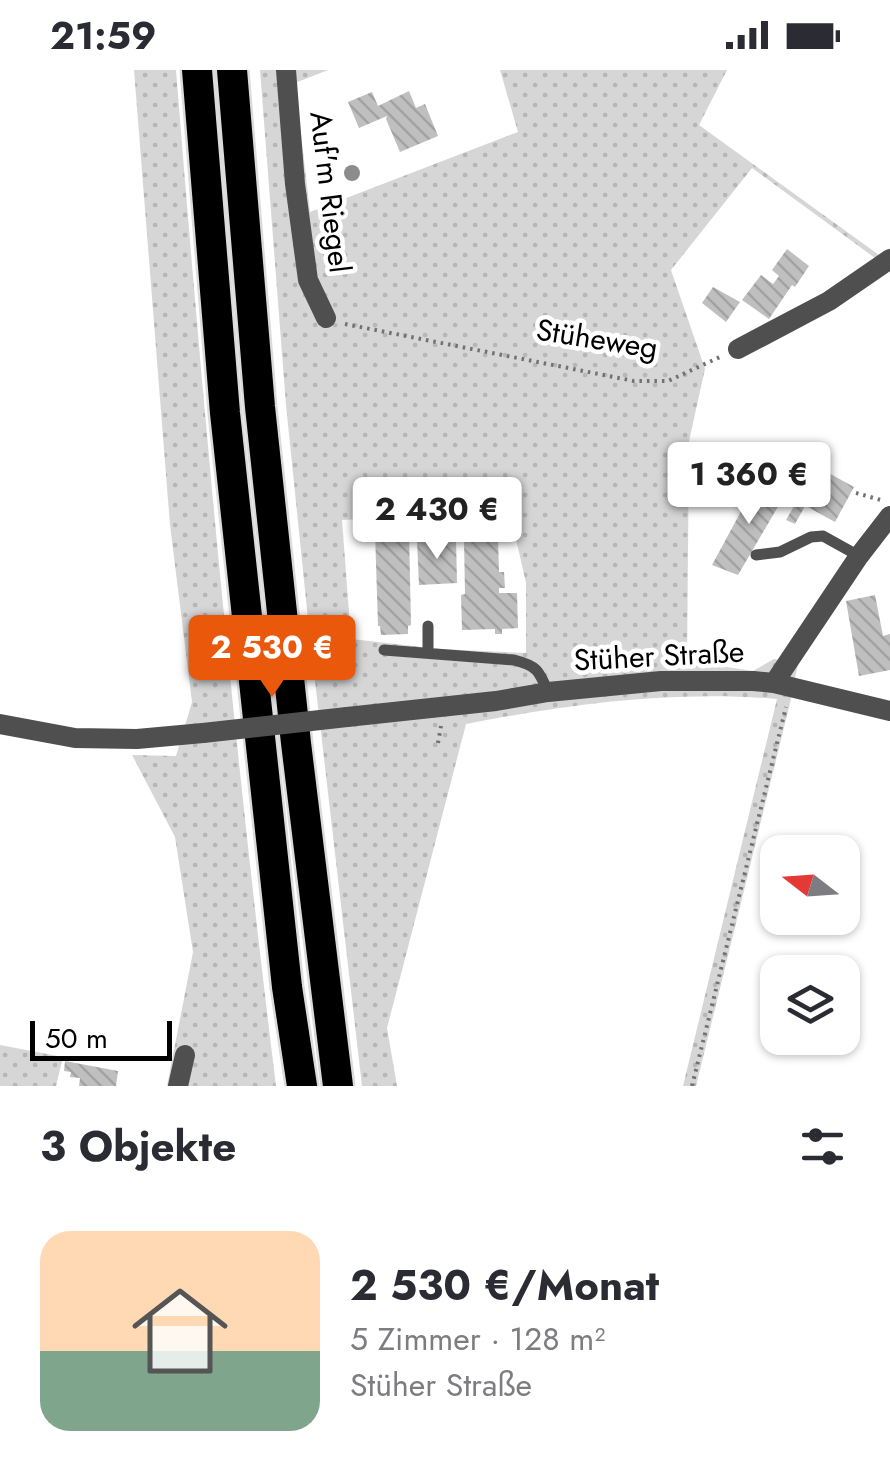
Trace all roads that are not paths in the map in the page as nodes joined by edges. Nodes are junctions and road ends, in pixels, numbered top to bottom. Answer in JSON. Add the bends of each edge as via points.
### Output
{"nodes":[{"id":1,"x":196,"y":70,"type":"edge"},
{"id":2,"x":232,"y":70,"type":"edge"},
{"id":3,"x":286,"y":70,"type":"edge"},
{"id":4,"x":890,"y":258,"type":"edge"},
{"id":5,"x":326,"y":318,"type":"road end"},
{"id":6,"x":738,"y":349,"type":"road end"},
{"id":7,"x":890,"y":516,"type":"edge"},
{"id":8,"x":756,"y":555,"type":"dead end"},
{"id":9,"x":859,"y":556,"type":"junction"},
{"id":10,"x":428,"y":626,"type":"dead end"},
{"id":11,"x":384,"y":650,"type":"dead end"},
{"id":12,"x":428,"y":654,"type":"junction"},
{"id":13,"x":782,"y":685,"type":"junction"},
{"id":14,"x":548,"y":692,"type":"junction"},
{"id":15,"x":890,"y":710,"type":"edge"},
{"id":16,"x":0,"y":724,"type":"edge"},
{"id":17,"x":185,"y":1054,"type":"dead end"},
{"id":18,"x":178,"y":1086,"type":"edge"},
{"id":19,"x":302,"y":1086,"type":"edge"},
{"id":20,"x":338,"y":1086,"type":"edge"}],
"edges":[{"from":1,"to":19,"type":"highway","via":[[225,412]]},
{"from":2,"to":20,"type":"highway","via":[[267,481]]},
{"from":3,"to":5,"type":"street","name":"Auf'm Riegel","via":[[308,280]]},
{"from":4,"to":6,"type":"street","via":[[829,301]]},
{"from":7,"to":9,"type":"street"},
{"from":8,"to":9,"type":"lane","via":[[823,536]]},
{"from":9,"to":13,"type":"street"},
{"from":10,"to":12,"type":"lane"},
{"from":11,"to":12,"type":"lane","name":"Stüher Straße"},
{"from":12,"to":14,"type":"lane","name":"Stüher Straße","via":[[530,664]]},
{"from":13,"to":14,"type":"street","name":"Stüher Straße","via":[[662,682]]},
{"from":13,"to":15,"type":"street","name":"Stüher Straße"},
{"from":14,"to":16,"type":"street","name":"Stüher Straße","bridge":true,"via":[[137,739],[75,738]]},
{"from":17,"to":18,"type":"street"}]}
